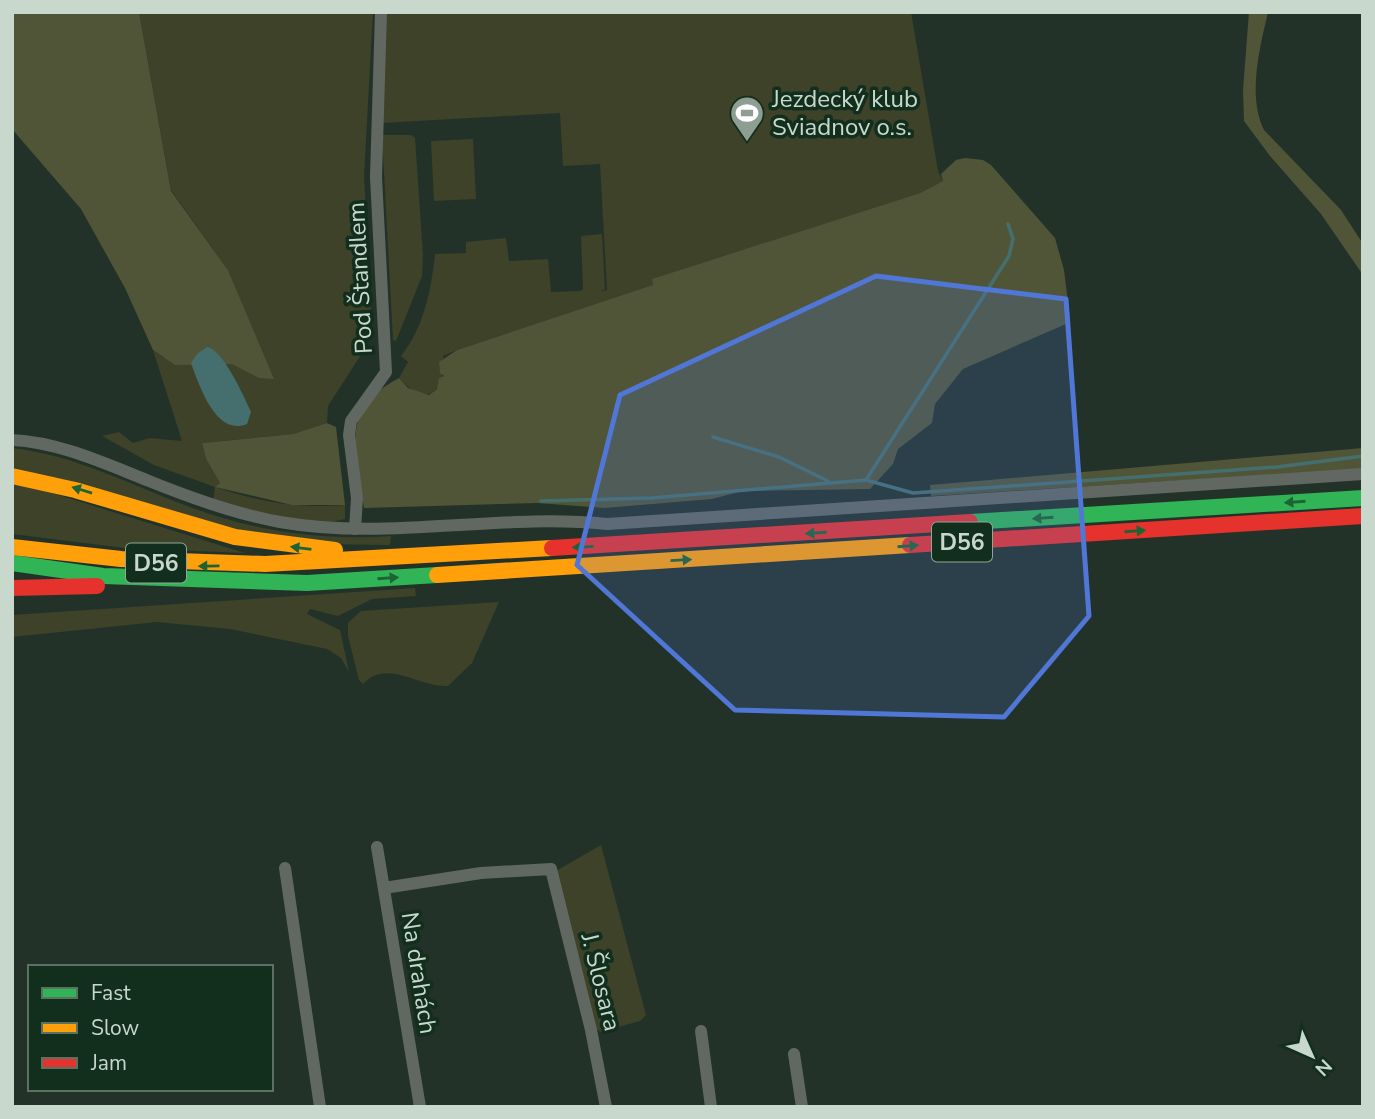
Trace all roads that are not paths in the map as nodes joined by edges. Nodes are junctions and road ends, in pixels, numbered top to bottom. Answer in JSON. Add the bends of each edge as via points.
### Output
{"nodes":[{"id":1,"x":381,"y":12,"type":"edge"},
{"id":2,"x":12,"y":440,"type":"edge"},
{"id":3,"x":1363,"y":474,"type":"edge"},
{"id":4,"x":12,"y":476,"type":"edge"},
{"id":5,"x":1363,"y":498,"type":"edge"},
{"id":6,"x":1363,"y":516,"type":"edge"},
{"id":7,"x":355,"y":530,"type":"junction"},
{"id":8,"x":12,"y":547,"type":"edge"},
{"id":9,"x":467,"y":554,"type":"junction"},
{"id":10,"x":12,"y":563,"type":"edge"},
{"id":11,"x":198,"y":582,"type":"junction"},
{"id":12,"x":12,"y":588,"type":"edge"},
{"id":13,"x":377,"y":847,"type":"dead end"},
{"id":14,"x":285,"y":868,"type":"dead end"},
{"id":15,"x":384,"y":888,"type":"junction"},
{"id":16,"x":701,"y":1031,"type":"dead end"},
{"id":17,"x":794,"y":1054,"type":"dead end"},
{"id":18,"x":320,"y":1107,"type":"edge"},
{"id":19,"x":420,"y":1107,"type":"edge"},
{"id":20,"x":606,"y":1107,"type":"edge"},
{"id":21,"x":711,"y":1107,"type":"edge"},
{"id":22,"x":802,"y":1107,"type":"edge"}],
"edges":[{"from":1,"to":7,"type":"street","name":"Pod Štandlem","via":[[376,177],[386,372],[351,421]]},
{"from":2,"to":7,"type":"street","via":[[87,457],[242,513]]},
{"from":3,"to":7,"type":"street","via":[[607,524],[561,519]]},
{"from":9,"to":4,"type":"highway","one_way":true,"via":[[328,550],[265,543],[174,522],[62,484]]},
{"from":5,"to":9,"type":"highway","number":"D56","one_way":true},
{"from":11,"to":6,"type":"highway","number":"D56","one_way":true,"via":[[307,583]]},
{"from":9,"to":8,"type":"highway","number":"D56","one_way":true,"via":[[198,566]]},
{"from":10,"to":11,"type":"highway","number":"D56","via":[[103,576]]},
{"from":11,"to":12,"type":"highway"},
{"from":13,"to":15,"type":"street","name":"Na drahách"},
{"from":14,"to":18,"type":"street"},
{"from":15,"to":19,"type":"street","name":"Na drahách"},
{"from":15,"to":20,"type":"street","name":"J. Šlosara","via":[[481,873],[551,869]]},
{"from":16,"to":21,"type":"street"},
{"from":17,"to":22,"type":"street"}]}
